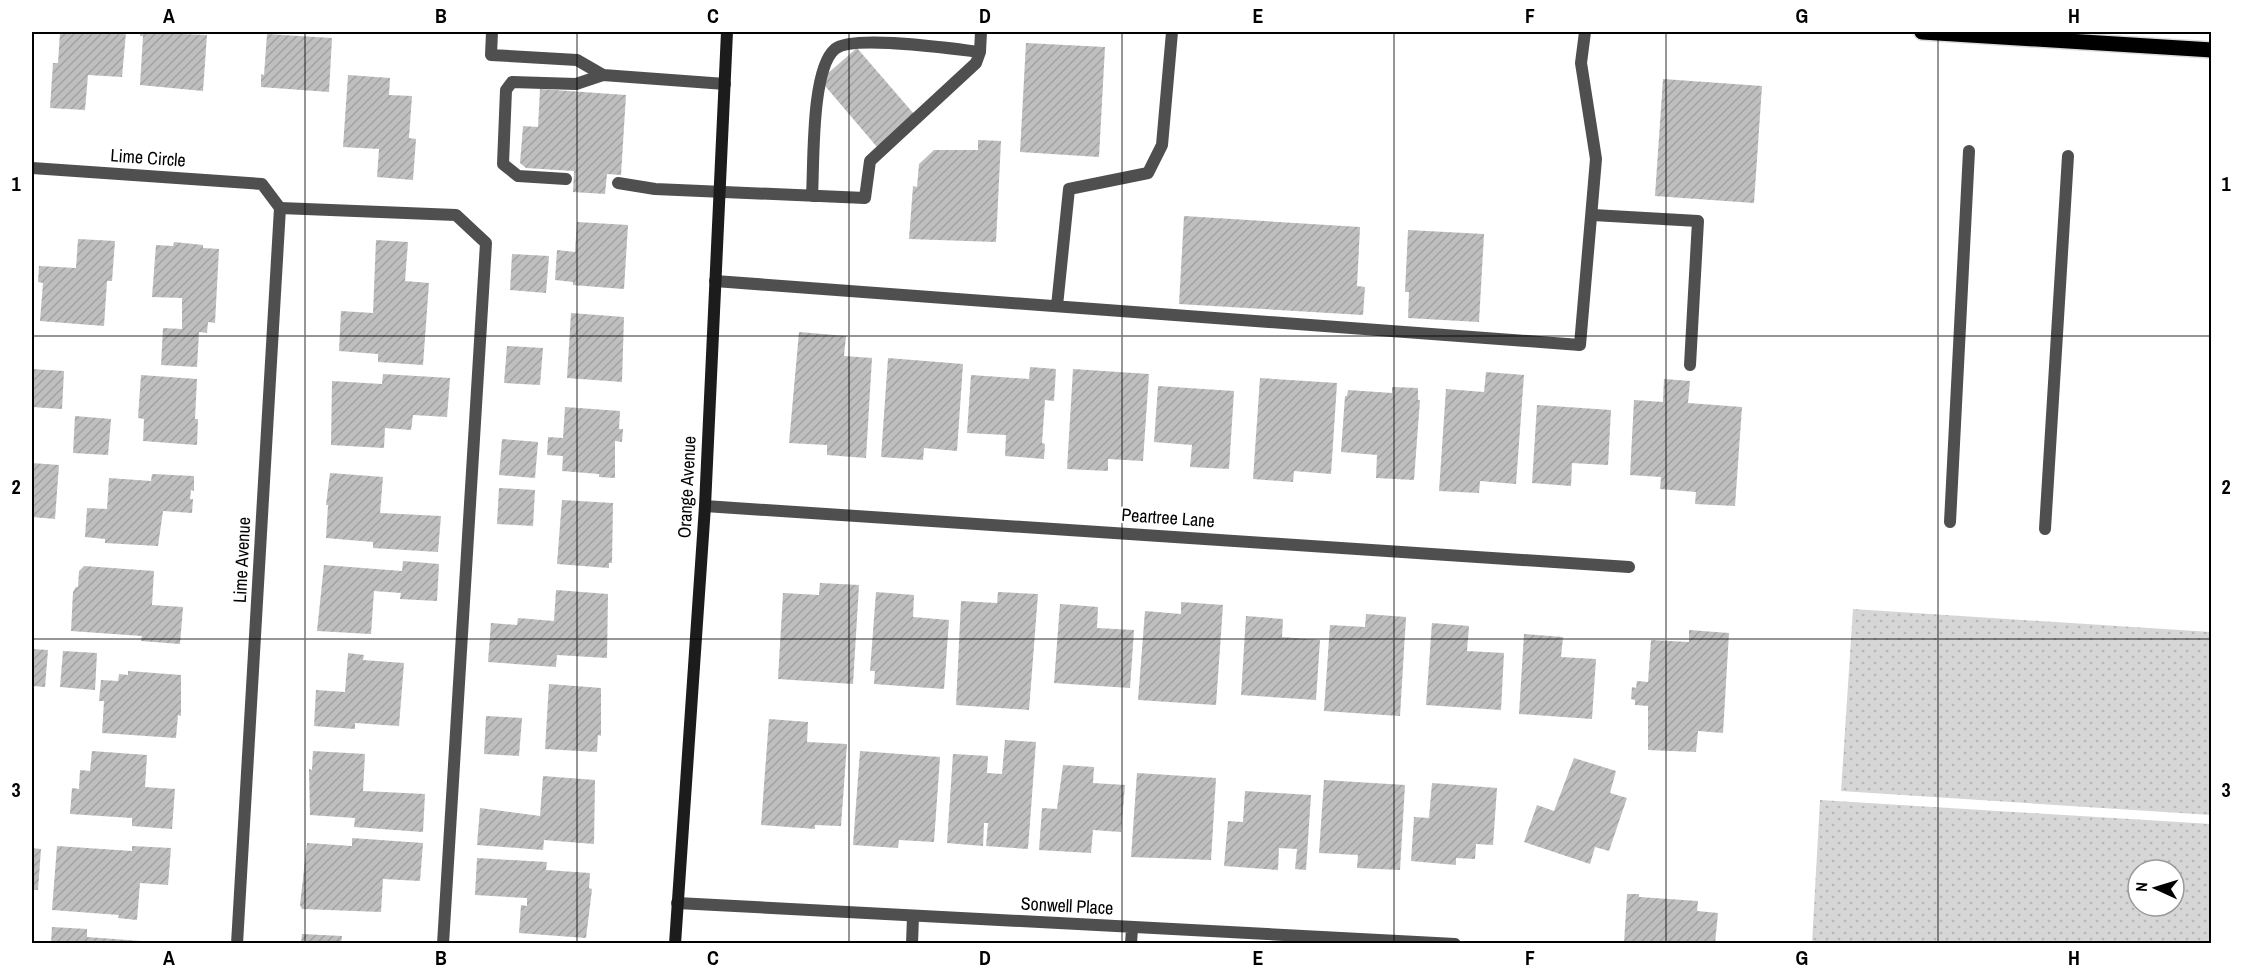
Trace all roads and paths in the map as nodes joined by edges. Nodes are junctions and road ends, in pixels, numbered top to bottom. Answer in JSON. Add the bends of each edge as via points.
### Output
{"nodes":[{"id":1,"x":492,"y":32,"type":"edge"},
{"id":2,"x":727,"y":32,"type":"edge"},
{"id":3,"x":981,"y":32,"type":"edge"},
{"id":4,"x":1172,"y":32,"type":"edge"},
{"id":5,"x":1585,"y":32,"type":"edge"},
{"id":6,"x":1922,"y":32,"type":"edge"},
{"id":7,"x":2211,"y":50,"type":"edge"},
{"id":8,"x":980,"y":52,"type":"junction"},
{"id":9,"x":603,"y":75,"type":"junction"},
{"id":10,"x":724,"y":84,"type":"junction"},
{"id":11,"x":1969,"y":151,"type":"dead end"},
{"id":12,"x":2068,"y":156,"type":"dead end"},
{"id":13,"x":32,"y":168,"type":"edge"},
{"id":14,"x":566,"y":179,"type":"dead end"},
{"id":15,"x":618,"y":183,"type":"dead end"},
{"id":16,"x":719,"y":192,"type":"junction"},
{"id":17,"x":812,"y":196,"type":"junction"},
{"id":18,"x":280,"y":208,"type":"junction"},
{"id":19,"x":1593,"y":215,"type":"junction"},
{"id":20,"x":715,"y":281,"type":"junction"},
{"id":21,"x":1057,"y":306,"type":"junction"},
{"id":22,"x":1690,"y":365,"type":"dead end"},
{"id":23,"x":705,"y":506,"type":"junction"},
{"id":24,"x":1950,"y":522,"type":"dead end"},
{"id":25,"x":2045,"y":529,"type":"dead end"},
{"id":26,"x":1629,"y":567,"type":"dead end"},
{"id":27,"x":677,"y":903,"type":"junction"},
{"id":28,"x":913,"y":916,"type":"junction"},
{"id":29,"x":1132,"y":928,"type":"junction"},
{"id":30,"x":237,"y":944,"type":"edge"},
{"id":31,"x":443,"y":944,"type":"edge"},
{"id":32,"x":675,"y":944,"type":"edge"},
{"id":33,"x":912,"y":944,"type":"edge"},
{"id":34,"x":1131,"y":944,"type":"edge"},
{"id":35,"x":1455,"y":944,"type":"edge"}],
"edges":[{"from":1,"to":9,"type":"street","via":[[491,55],[577,60]]},
{"from":2,"to":10,"type":"main road","name":"Orange Avenue"},
{"from":3,"to":8,"type":"street"},
{"from":4,"to":21,"type":"street","via":[[1162,145],[1148,173],[1069,189]]},
{"from":5,"to":19,"type":"street","via":[[1581,63],[1596,159]]},
{"from":6,"to":7,"type":"main road"},
{"from":8,"to":17,"type":"street","via":[[976,63],[870,161],[866,198]]},
{"from":8,"to":17,"type":"street","via":[[861,41],[836,48],[824,63],[819,82]]},
{"from":9,"to":10,"type":"street"},
{"from":9,"to":14,"type":"street","via":[[576,84],[518,81],[506,90],[503,164],[518,176]]},
{"from":10,"to":16,"type":"main road","name":"Orange Avenue"},
{"from":11,"to":24,"type":"street"},
{"from":12,"to":25,"type":"street"},
{"from":13,"to":18,"type":"street","name":"Lime Circle","via":[[262,184]]},
{"from":15,"to":16,"type":"street"},
{"from":16,"to":17,"type":"street"},
{"from":16,"to":20,"type":"main road","name":"Orange Avenue"},
{"from":18,"to":30,"type":"street","name":"Lime Avenue"},
{"from":18,"to":31,"type":"street","via":[[456,215],[486,243]]},
{"from":19,"to":21,"type":"street","via":[[1580,345]]},
{"from":19,"to":22,"type":"street","via":[[1698,221]]},
{"from":20,"to":21,"type":"street"},
{"from":20,"to":23,"type":"main road","name":"Orange Avenue"},
{"from":23,"to":26,"type":"street","name":"Peartree Lane"},
{"from":23,"to":27,"type":"main road","name":"Orange Avenue"},
{"from":27,"to":28,"type":"street","name":"Sonwell Place"},
{"from":27,"to":32,"type":"main road","name":"Orange Avenue"},
{"from":28,"to":29,"type":"street","name":"Sonwell Place"},
{"from":28,"to":33,"type":"street"},
{"from":29,"to":34,"type":"street"},
{"from":29,"to":35,"type":"street","name":"Sonwell Place"}]}
